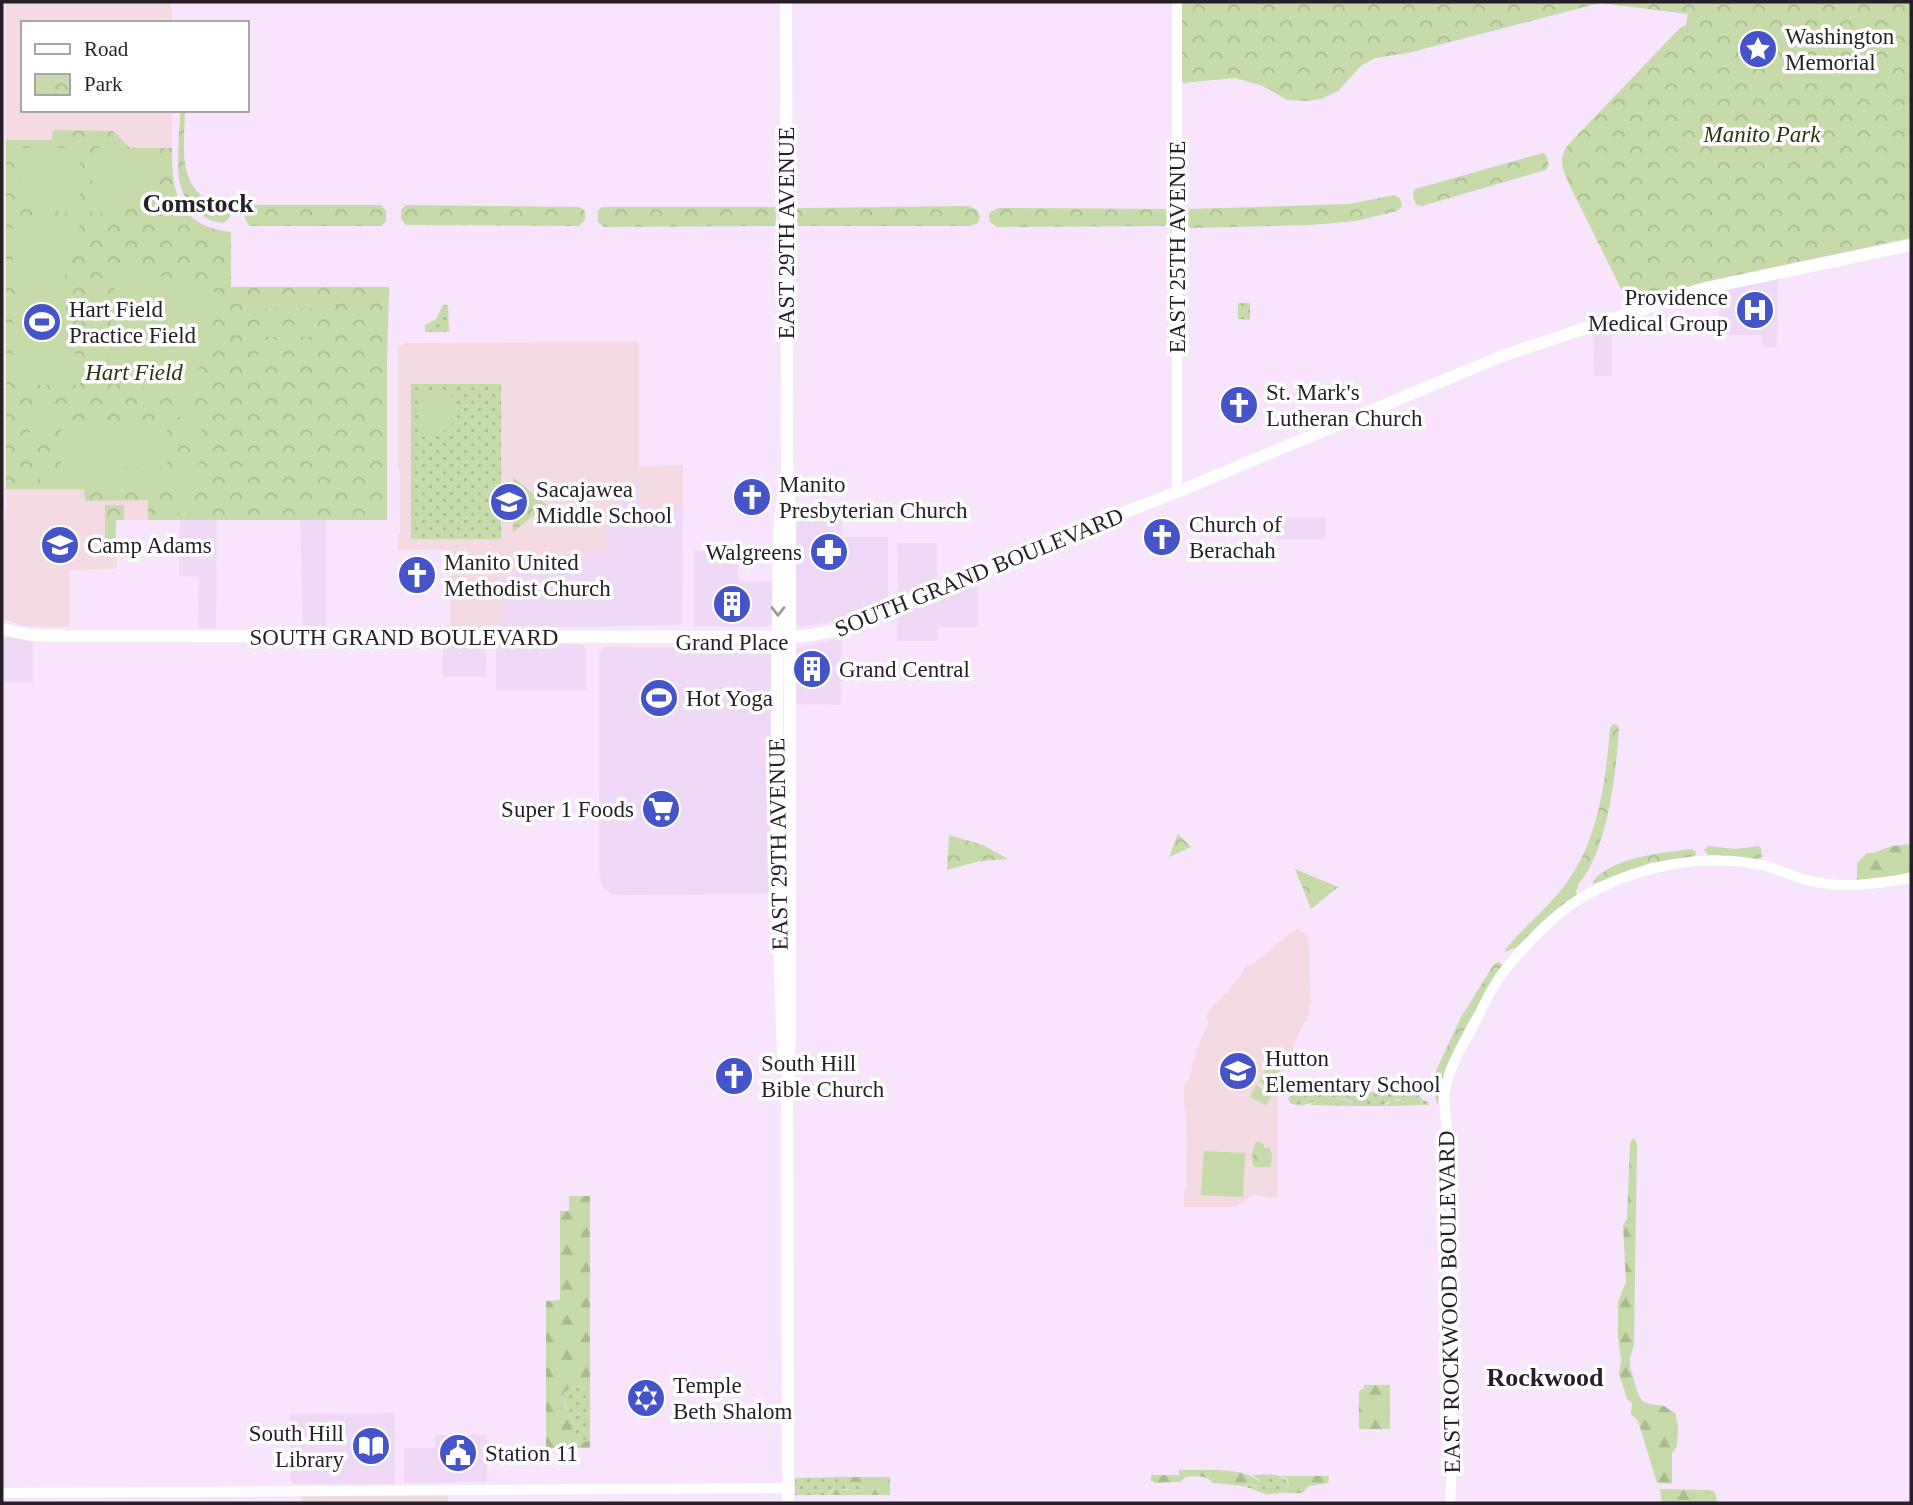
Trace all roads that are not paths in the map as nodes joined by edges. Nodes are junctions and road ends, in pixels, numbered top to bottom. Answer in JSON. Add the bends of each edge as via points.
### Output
{"nodes":[{"id":1,"x":786,"y":2,"type":"edge"},
{"id":2,"x":1177,"y":2,"type":"edge"},
{"id":3,"x":1911,"y":245,"type":"edge"},
{"id":4,"x":1177,"y":492,"type":"junction"},
{"id":5,"x":2,"y":629,"type":"edge"},
{"id":6,"x":783,"y":637,"type":"junction"},
{"id":7,"x":1911,"y":877,"type":"edge"},
{"id":8,"x":788,"y":1488,"type":"junction"},
{"id":9,"x":2,"y":1493,"type":"edge"},
{"id":10,"x":788,"y":1503,"type":"edge"},
{"id":11,"x":1450,"y":1503,"type":"edge"}],
"edges":[{"from":1,"to":6,"type":"main road","name":"EAST 29TH AVENUE","via":[[787,464],[779,536]]},
{"from":2,"to":4,"type":"street","name":"EAST 25TH AVENUE"},
{"from":3,"to":4,"type":"main road","name":"SOUTH GRAND BOULEVARD","via":[[1702,289],[1552,339]]},
{"from":4,"to":6,"type":"main road","name":"SOUTH GRAND BOULEVARD","via":[[858,624],[826,634]]},
{"from":5,"to":6,"type":"main road","name":"SOUTH GRAND BOULEVARD","via":[[69,636]]},
{"from":6,"to":8,"type":"main road","name":"EAST 29TH AVENUE","via":[[790,1035]]},
{"from":7,"to":11,"type":"street","name":"EAST ROCKWOOD BOULEVARD","via":[[1837,885],[1766,866],[1718,861],[1663,866],[1627,876],[1580,899],[1551,922],[1493,986],[1447,1082],[1444,1100],[1452,1180]]},
{"from":8,"to":9,"type":"street"},
{"from":8,"to":10,"type":"main road","name":"EAST 29TH AVENUE"}]}
